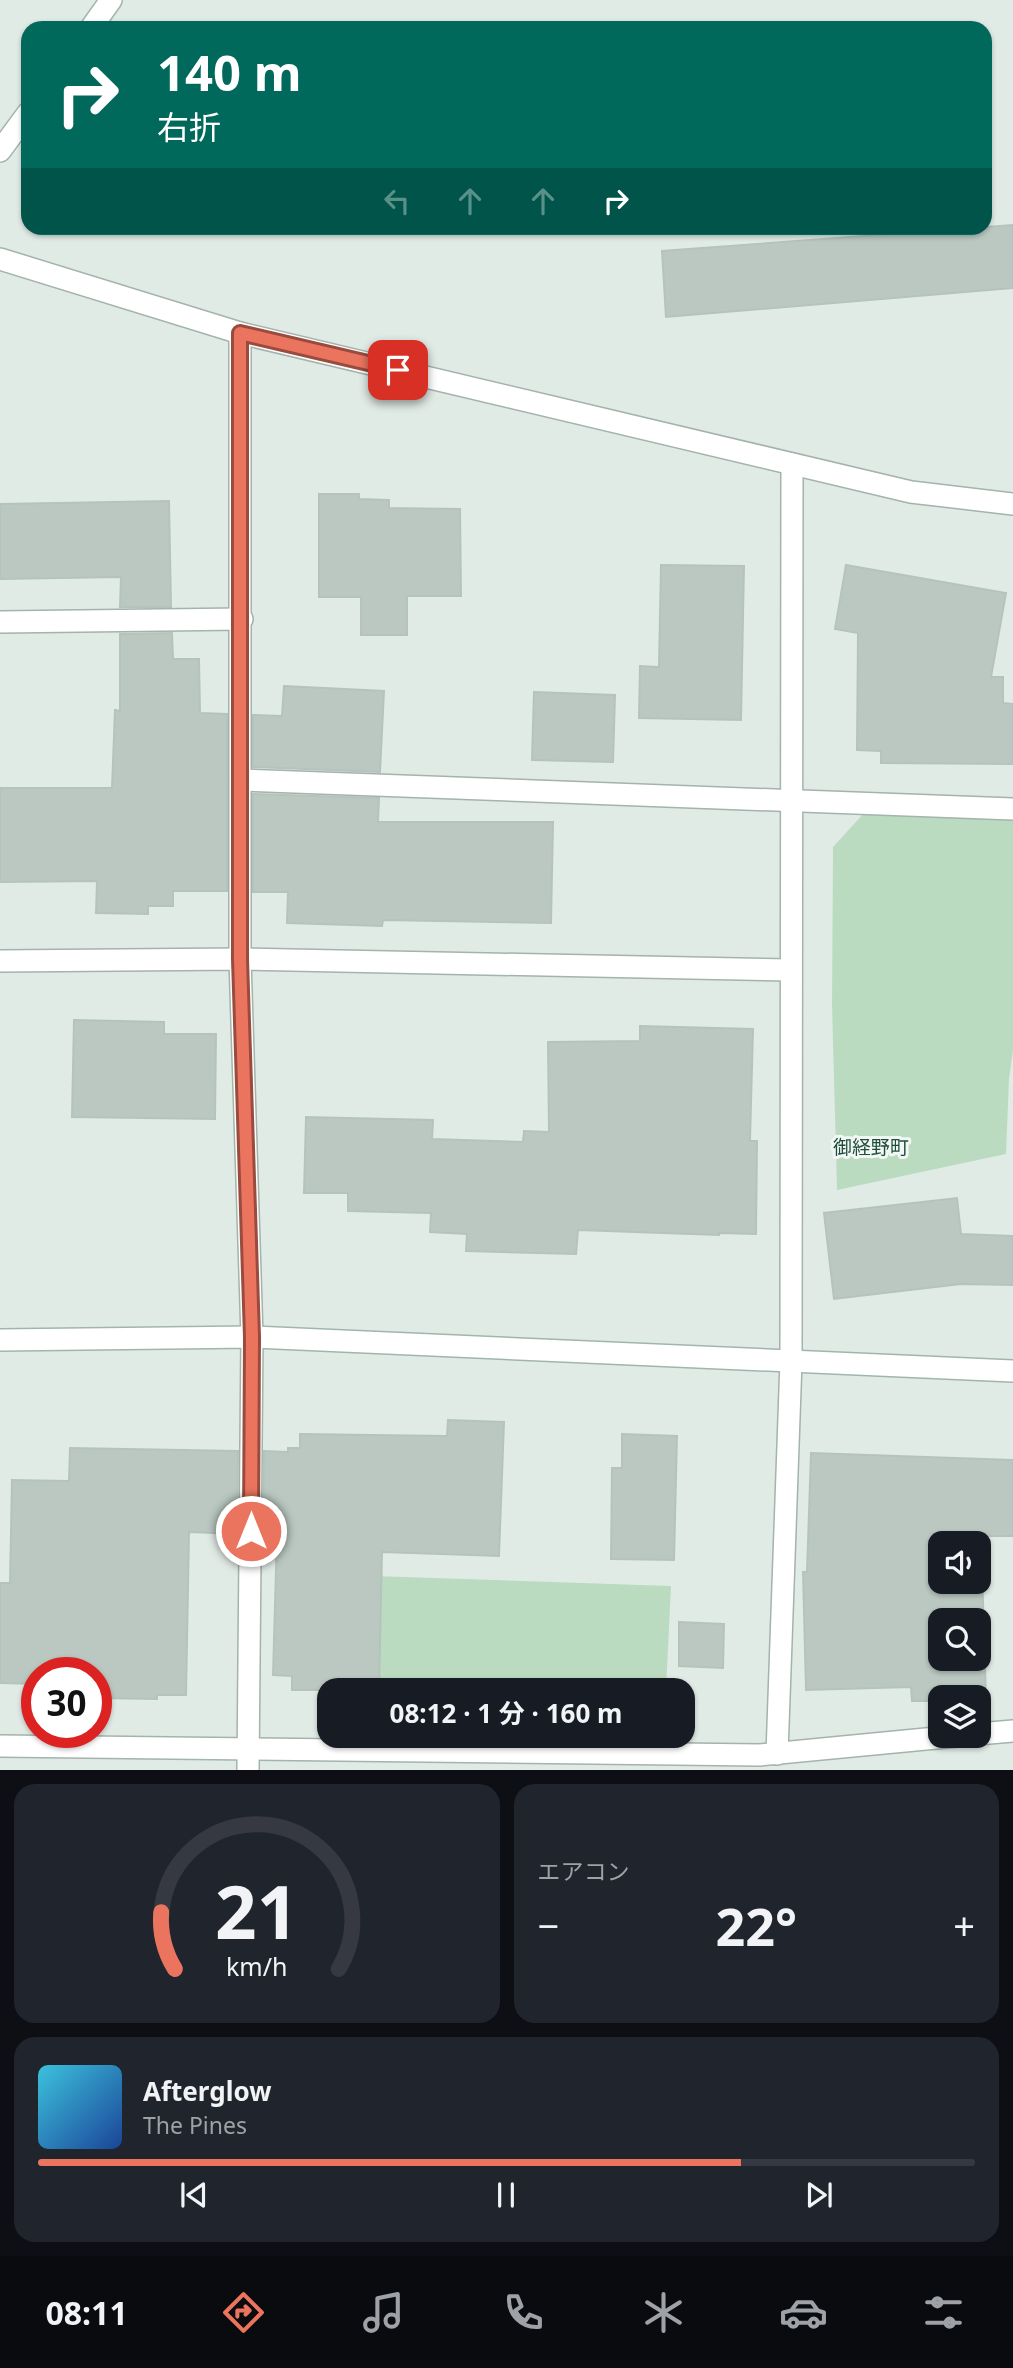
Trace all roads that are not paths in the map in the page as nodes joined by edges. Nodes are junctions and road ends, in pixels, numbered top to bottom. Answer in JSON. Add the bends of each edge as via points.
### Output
{"nodes":[{"id":1,"x":111,"y":0,"type":"edge"},
{"id":2,"x":96,"y":21,"type":"edge"},
{"id":3,"x":21,"y":122,"type":"edge"},
{"id":4,"x":0,"y":151,"type":"edge"},
{"id":5,"x":0,"y":259,"type":"edge"},
{"id":6,"x":240,"y":333,"type":"junction"},
{"id":7,"x":792,"y":464,"type":"junction"},
{"id":8,"x":1013,"y":504,"type":"edge"},
{"id":9,"x":242,"y":619,"type":"junction"},
{"id":10,"x":0,"y":622,"type":"edge"},
{"id":11,"x":241,"y":780,"type":"junction"},
{"id":12,"x":791,"y":800,"type":"junction"},
{"id":13,"x":1013,"y":809,"type":"edge"},
{"id":14,"x":240,"y":959,"type":"junction"},
{"id":15,"x":0,"y":961,"type":"edge"},
{"id":16,"x":791,"y":970,"type":"junction"},
{"id":17,"x":252,"y":1337,"type":"junction"},
{"id":18,"x":0,"y":1340,"type":"edge"},
{"id":19,"x":791,"y":1361,"type":"junction"},
{"id":20,"x":1013,"y":1371,"type":"edge"},
{"id":21,"x":1013,"y":1731,"type":"edge"},
{"id":22,"x":991,"y":1733,"type":"edge"},
{"id":23,"x":928,"y":1739,"type":"edge"},
{"id":24,"x":0,"y":1746,"type":"edge"},
{"id":25,"x":248,"y":1759,"type":"edge"},
{"id":26,"x":765,"y":1759,"type":"edge"}],
"edges":[{"from":1,"to":2,"type":"street"},
{"from":3,"to":4,"type":"street"},
{"from":5,"to":6,"type":"street"},
{"from":6,"to":7,"type":"street"},
{"from":6,"to":9,"type":"street"},
{"from":7,"to":8,"type":"street","via":[[911,492]]},
{"from":7,"to":12,"type":"street"},
{"from":9,"to":10,"type":"street"},
{"from":9,"to":11,"type":"street"},
{"from":11,"to":12,"type":"street"},
{"from":11,"to":14,"type":"street"},
{"from":12,"to":13,"type":"street"},
{"from":12,"to":16,"type":"street"},
{"from":14,"to":15,"type":"street"},
{"from":14,"to":16,"type":"street"},
{"from":14,"to":17,"type":"street"},
{"from":16,"to":19,"type":"street"},
{"from":17,"to":18,"type":"street"},
{"from":17,"to":19,"type":"street"},
{"from":17,"to":25,"type":"street"},
{"from":19,"to":20,"type":"street"},
{"from":19,"to":26,"type":"street"},
{"from":21,"to":22,"type":"street"},
{"from":23,"to":26,"type":"street"},
{"from":24,"to":25,"type":"street"},
{"from":25,"to":26,"type":"street"}]}
